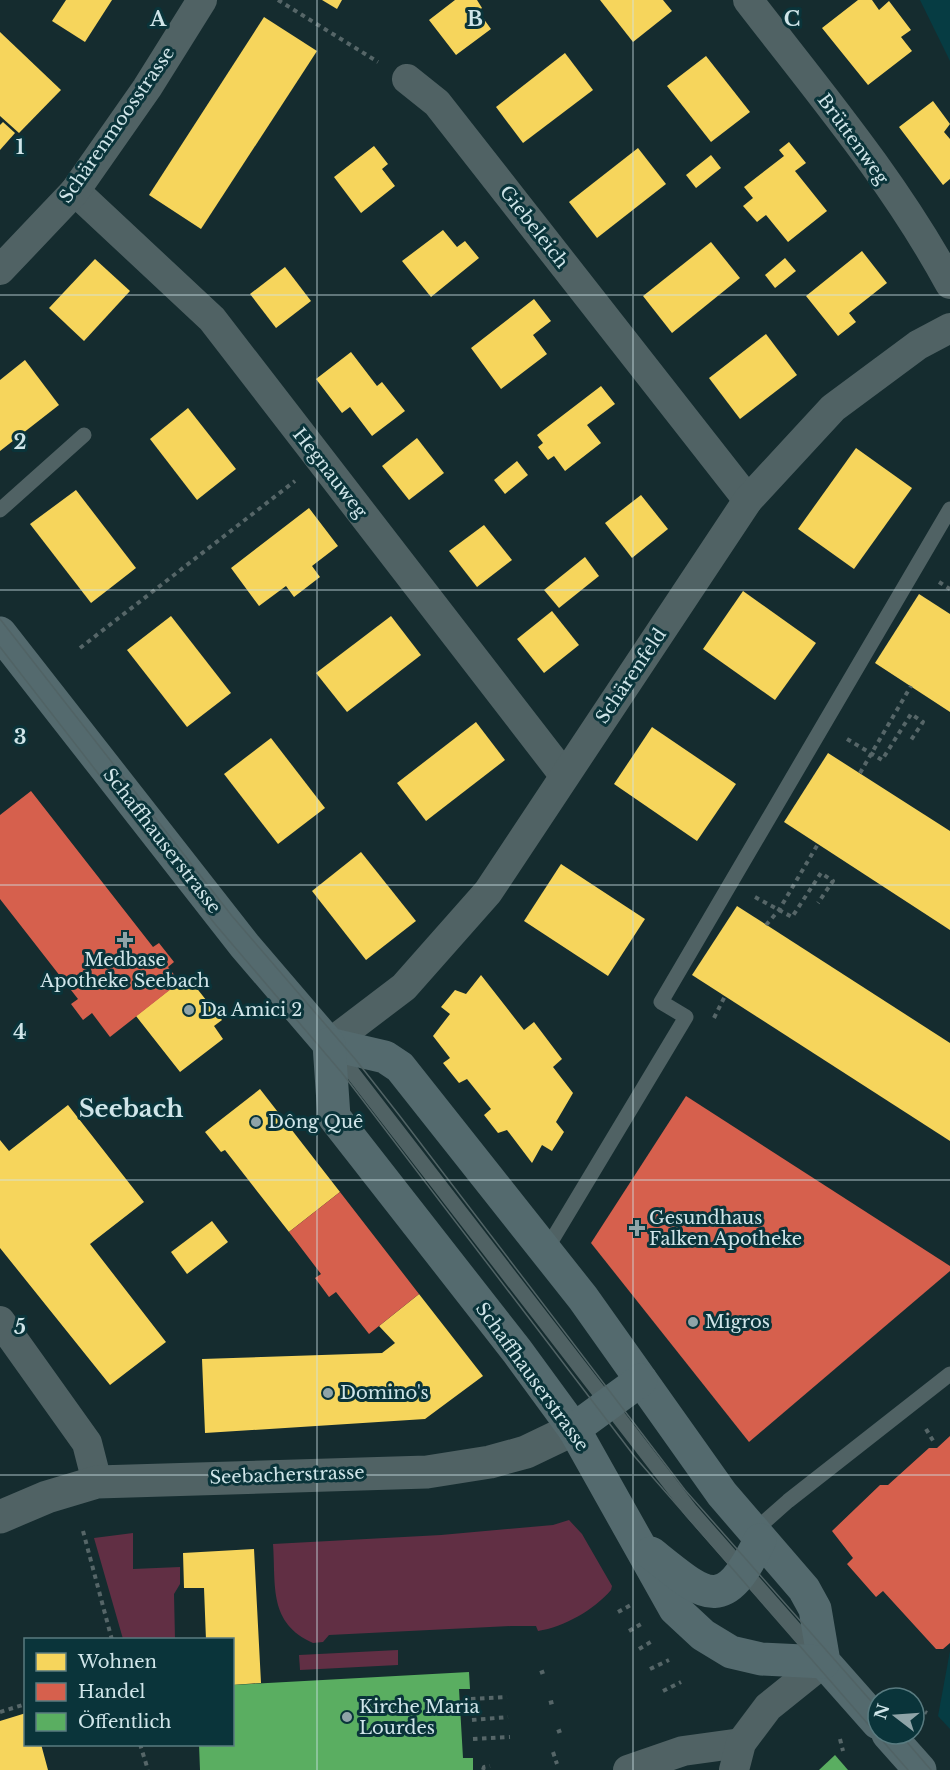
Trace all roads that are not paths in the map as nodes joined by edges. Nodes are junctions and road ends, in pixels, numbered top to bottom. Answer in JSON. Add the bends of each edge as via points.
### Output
{"nodes":[{"id":1,"x":202,"y":0,"type":"edge"},
{"id":2,"x":748,"y":0,"type":"edge"},
{"id":3,"x":407,"y":79,"type":"road end"},
{"id":4,"x":75,"y":190,"type":"junction"},
{"id":5,"x":0,"y":270,"type":"edge"},
{"id":6,"x":950,"y":284,"type":"edge"},
{"id":7,"x":950,"y":328,"type":"edge"},
{"id":8,"x":84,"y":435,"type":"dead end"},
{"id":9,"x":748,"y":500,"type":"junction"},
{"id":10,"x":950,"y":509,"type":"edge"},
{"id":11,"x":0,"y":510,"type":"edge"},
{"id":12,"x":0,"y":633,"type":"edge"},
{"id":13,"x":564,"y":775,"type":"junction"},
{"id":14,"x":329,"y":1044,"type":"junction"},
{"id":15,"x":546,"y":1250,"type":"junction"},
{"id":16,"x":0,"y":1322,"type":"edge"},
{"id":17,"x":950,"y":1374,"type":"edge"},
{"id":18,"x":642,"y":1380,"type":"junction"},
{"id":19,"x":608,"y":1405,"type":"junction"},
{"id":20,"x":574,"y":1429,"type":"junction"},
{"id":21,"x":97,"y":1482,"type":"junction"},
{"id":22,"x":0,"y":1517,"type":"edge"},
{"id":23,"x":757,"y":1536,"type":"junction"},
{"id":24,"x":640,"y":1544,"type":"junction"},
{"id":25,"x":745,"y":1571,"type":"junction"},
{"id":26,"x":824,"y":1662,"type":"junction"},
{"id":27,"x":866,"y":1709,"type":"edge"},
{"id":28,"x":899,"y":1746,"type":"edge"},
{"id":29,"x":737,"y":1757,"type":"edge"},
{"id":30,"x":628,"y":1770,"type":"edge"},
{"id":31,"x":920,"y":1770,"type":"edge"}],
"edges":[{"from":1,"to":4,"type":"street","name":"Schärenmoosstrasse","via":[[147,88]]},
{"from":2,"to":6,"type":"street","name":"Brüttenweg","via":[[860,145],[927,242]]},
{"from":3,"to":9,"type":"street","name":"Giebeleich","via":[[437,103]]},
{"from":4,"to":5,"type":"street","name":"Schärenmoosstrasse"},
{"from":4,"to":13,"type":"street","name":"Hegnauweg","via":[[212,319]]},
{"from":7,"to":9,"type":"street","name":"Schärenfeld","via":[[918,345],[833,408]]},
{"from":8,"to":11,"type":"lane"},
{"from":9,"to":13,"type":"street","name":"Schärenfeld"},
{"from":10,"to":15,"type":"lane","via":[[661,1002],[686,1017]]},
{"from":12,"to":14,"type":"main road","name":"Schaffhauserstrasse","via":[[238,937]]},
{"from":13,"to":14,"type":"street","name":"Schärenfeld","via":[[488,892],[404,987]]},
{"from":14,"to":15,"type":"main road","via":[[385,1057],[400,1067]]},
{"from":14,"to":19,"type":"lane","name":"Schaffhauserstrasse"},
{"from":14,"to":20,"type":"main road","name":"Schaffhauserstrasse","via":[[334,1118]]},
{"from":15,"to":18,"type":"main road"},
{"from":16,"to":21,"type":"street","via":[[87,1443]]},
{"from":17,"to":23,"type":"lane","via":[[788,1501]]},
{"from":18,"to":19,"type":"main road"},
{"from":18,"to":23,"type":"main road","via":[[722,1494]]},
{"from":19,"to":20,"type":"main road"},
{"from":19,"to":25,"type":"lane","name":"Schaffhauserstrasse","via":[[691,1511]]},
{"from":20,"to":21,"type":"street","name":"Seebacherstrasse","via":[[526,1452],[427,1472]]},
{"from":20,"to":24,"type":"main road","name":"Schaffhauserstrasse"},
{"from":21,"to":22,"type":"street","name":"Seebacherstrasse"},
{"from":23,"to":25,"type":"main road"},
{"from":23,"to":26,"type":"main road","via":[[812,1603]]},
{"from":24,"to":25,"type":"main road","via":[[694,1588],[709,1592],[723,1590]]},
{"from":24,"to":26,"type":"main road","name":"Schaffhauserstrasse","via":[[675,1609],[703,1635],[731,1653],[761,1659]]},
{"from":25,"to":26,"type":"lane","name":"Schaffhauserstrasse"},
{"from":26,"to":27,"type":"main road","name":"Schaffhauserstrasse"},
{"from":26,"to":29,"type":"street","via":[[768,1707]]},
{"from":28,"to":31,"type":"main road"},
{"from":29,"to":30,"type":"street","via":[[683,1751]]}]}
